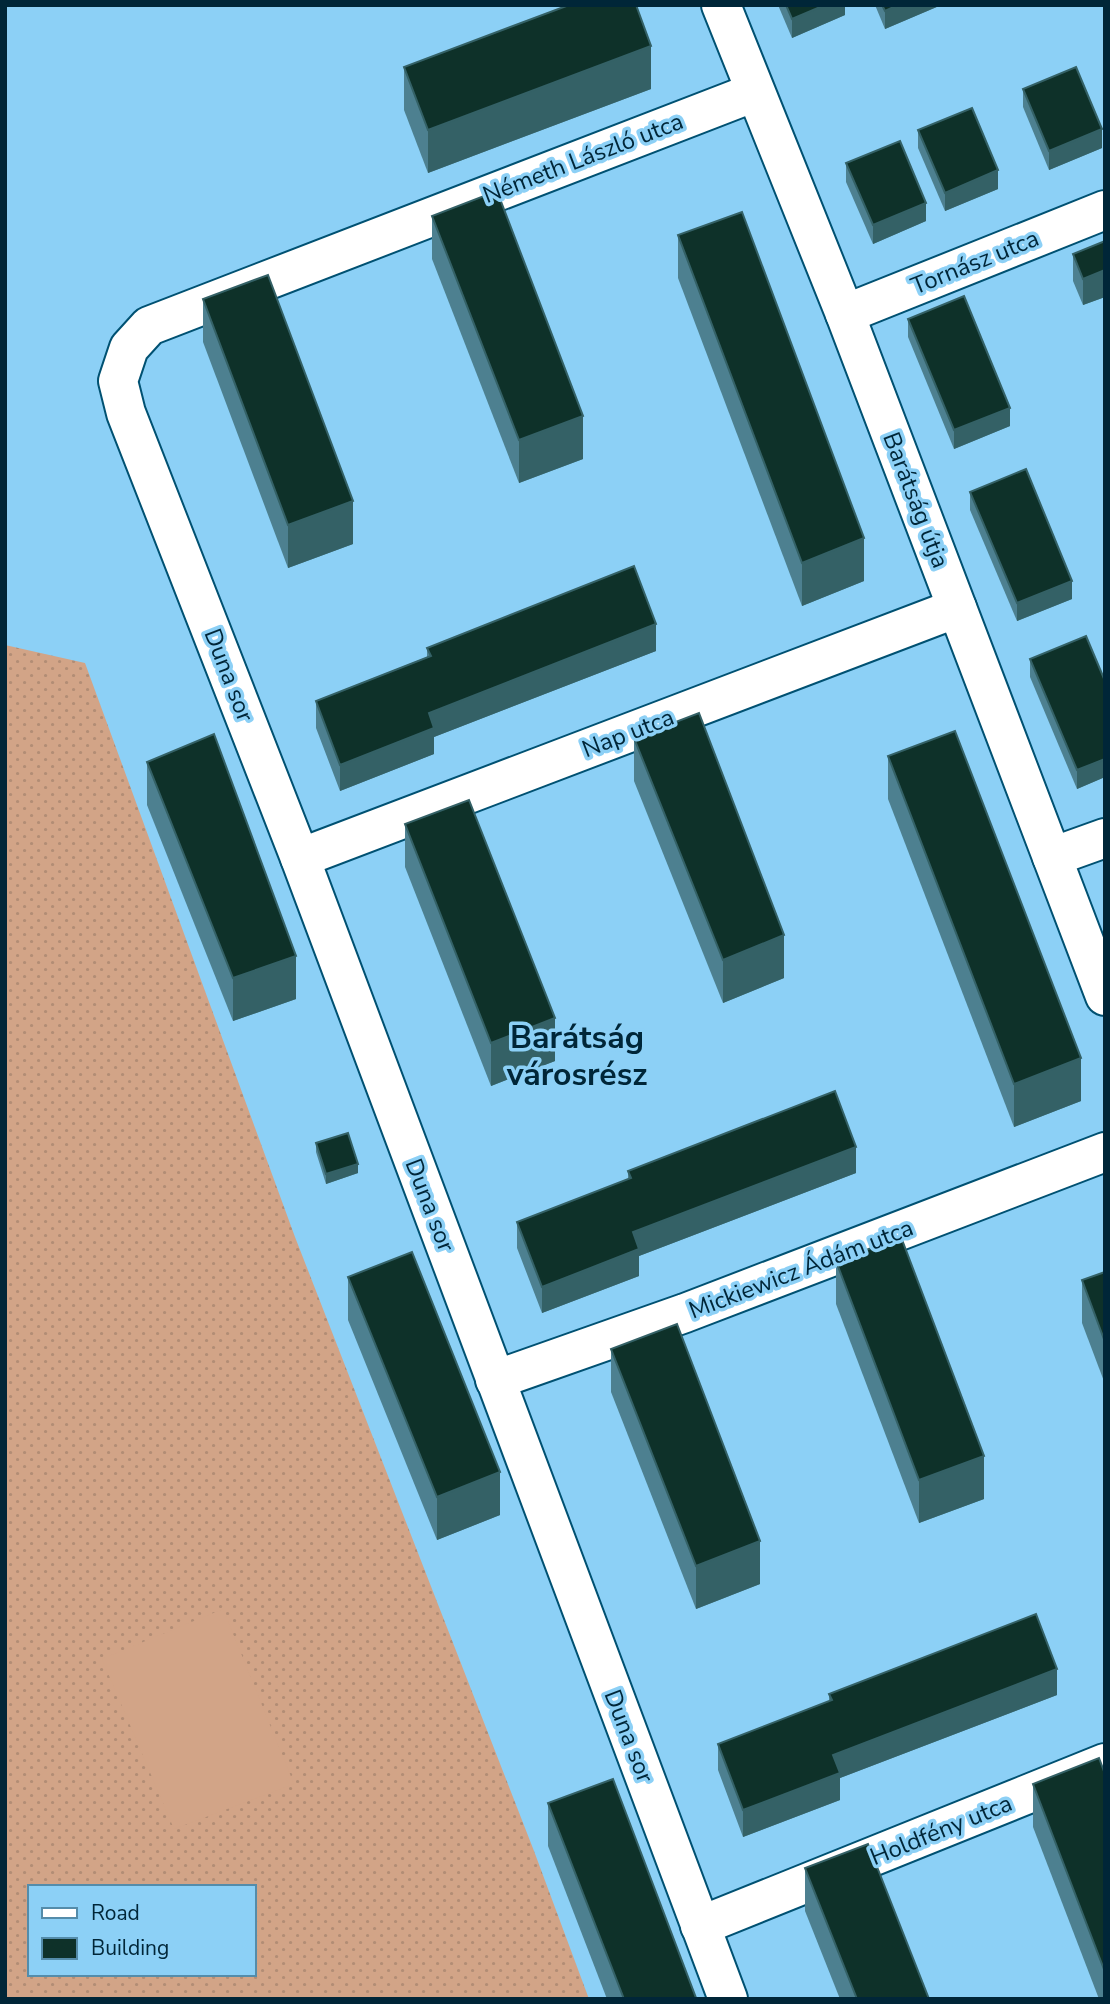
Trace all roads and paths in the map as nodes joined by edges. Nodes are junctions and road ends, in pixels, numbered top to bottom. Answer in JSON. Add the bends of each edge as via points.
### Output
{"nodes":[{"id":1,"x":722,"y":5,"type":"edge"},
{"id":2,"x":755,"y":92,"type":"junction"},
{"id":3,"x":1105,"y":210,"type":"edge"},
{"id":4,"x":845,"y":314,"type":"junction"},
{"id":5,"x":126,"y":414,"type":"joint"},
{"id":6,"x":957,"y":608,"type":"junction"},
{"id":7,"x":1105,"y":838,"type":"edge"},
{"id":8,"x":1052,"y":857,"type":"junction"},
{"id":9,"x":300,"y":858,"type":"junction"},
{"id":10,"x":1105,"y":996,"type":"edge"},
{"id":11,"x":1105,"y":1152,"type":"edge"},
{"id":12,"x":495,"y":1380,"type":"junction"},
{"id":13,"x":1105,"y":1763,"type":"edge"},
{"id":14,"x":700,"y":1926,"type":"junction"},
{"id":15,"x":728,"y":1999,"type":"edge"}],
"edges":[{"from":1,"to":2,"type":"street","name":"Barátság útja"},
{"from":2,"to":4,"type":"street","name":"Barátság útja"},
{"from":2,"to":5,"type":"street","name":"Németh László utca","via":[[149,326],[129,348],[118,381]]},
{"from":3,"to":4,"type":"street","name":"Tornász utca"},
{"from":4,"to":6,"type":"street","name":"Barátság útja"},
{"from":5,"to":9,"type":"street","name":"Duna sor"},
{"from":6,"to":8,"type":"street","name":"Barátság útja"},
{"from":6,"to":9,"type":"street","name":"Nap utca"},
{"from":7,"to":8,"type":"street"},
{"from":8,"to":10,"type":"street","name":"Barátság útja"},
{"from":9,"to":12,"type":"street","name":"Duna sor"},
{"from":11,"to":12,"type":"street","name":"Mickiewicz Ádám utca","via":[[685,1313]]},
{"from":12,"to":14,"type":"street","name":"Duna sor"},
{"from":13,"to":14,"type":"street","name":"Holdfény utca"},
{"from":14,"to":15,"type":"street","name":"Duna sor"}]}
